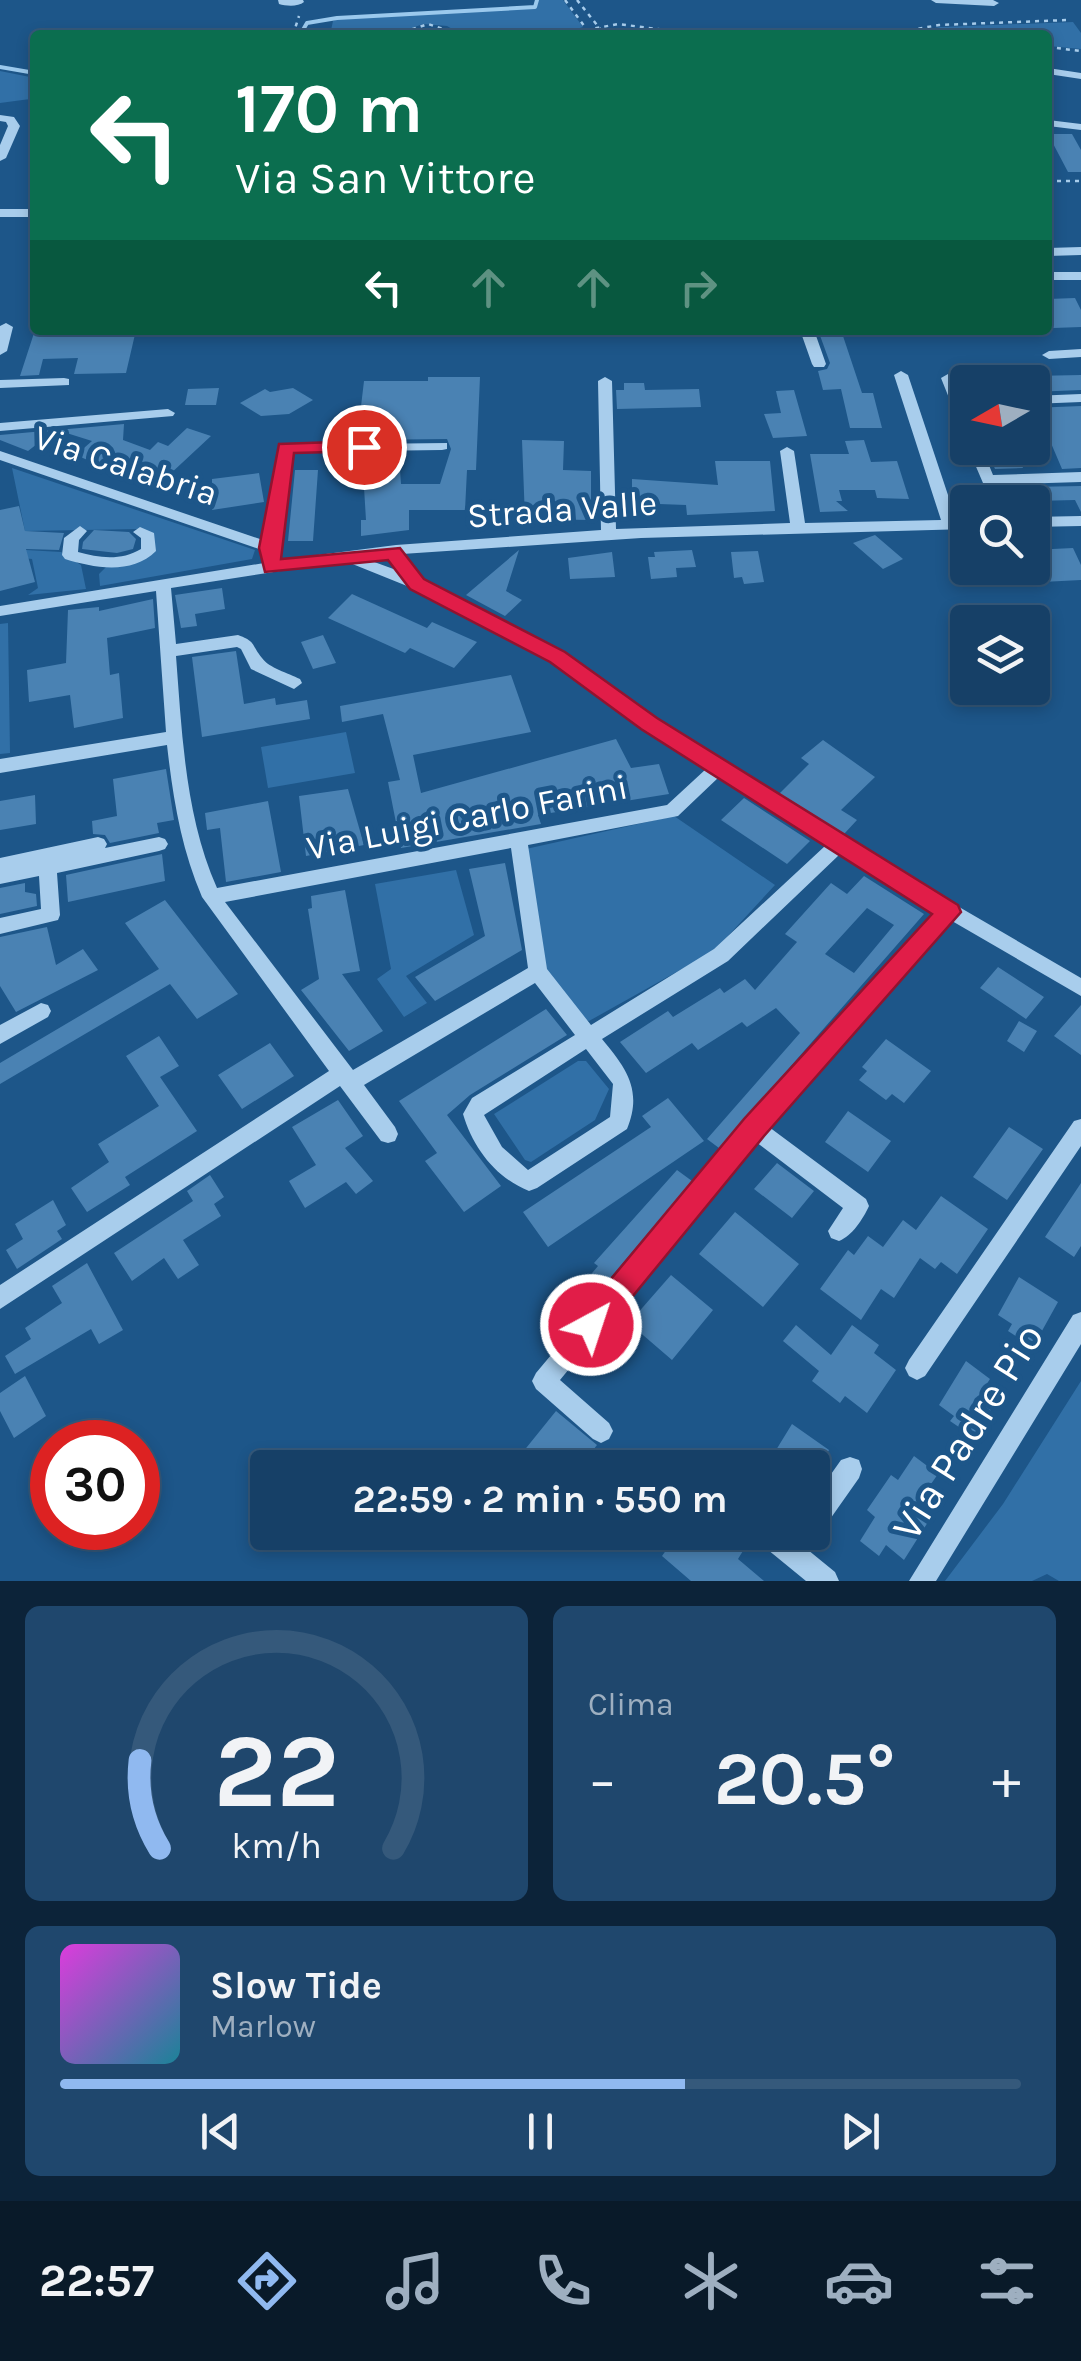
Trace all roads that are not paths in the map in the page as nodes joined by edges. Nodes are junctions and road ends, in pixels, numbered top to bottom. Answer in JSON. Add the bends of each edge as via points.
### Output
{"nodes":[{"id":1,"x":936,"y":0,"type":"edge"},
{"id":2,"x":994,"y":4,"type":"dead end"},
{"id":3,"x":283,"y":7,"type":"dead end"},
{"id":4,"x":299,"y":7,"type":"edge"},
{"id":5,"x":1052,"y":72,"type":"edge"},
{"id":6,"x":1081,"y":76,"type":"edge"},
{"id":7,"x":0,"y":118,"type":"edge"},
{"id":8,"x":1052,"y":124,"type":"edge"},
{"id":9,"x":1081,"y":128,"type":"edge"},
{"id":10,"x":0,"y":158,"type":"edge"},
{"id":11,"x":0,"y":212,"type":"edge"},
{"id":12,"x":30,"y":213,"type":"edge"},
{"id":13,"x":1081,"y":250,"type":"edge"},
{"id":14,"x":1052,"y":252,"type":"edge"},
{"id":15,"x":1052,"y":276,"type":"edge"},
{"id":16,"x":1081,"y":276,"type":"edge"},
{"id":17,"x":6,"y":327,"type":"dead end"},
{"id":18,"x":809,"y":335,"type":"edge"},
{"id":19,"x":0,"y":351,"type":"edge"},
{"id":20,"x":1081,"y":354,"type":"edge"},
{"id":21,"x":1049,"y":356,"type":"dead end"},
{"id":22,"x":818,"y":364,"type":"dead end"},
{"id":23,"x":900,"y":375,"type":"dead end"},
{"id":24,"x":948,"y":378,"type":"dead end"},
{"id":25,"x":64,"y":382,"type":"dead end"},
{"id":26,"x":605,"y":382,"type":"dead end"},
{"id":27,"x":950,"y":383,"type":"edge"},
{"id":28,"x":0,"y":384,"type":"edge"},
{"id":29,"x":1081,"y":398,"type":"edge"},
{"id":30,"x":1050,"y":399,"type":"edge"},
{"id":31,"x":168,"y":413,"type":"dead end"},
{"id":32,"x":0,"y":428,"type":"edge"},
{"id":33,"x":442,"y":446,"type":"dead end"},
{"id":34,"x":787,"y":451,"type":"dead end"},
{"id":35,"x":0,"y":455,"type":"edge"},
{"id":36,"x":982,"y":465,"type":"edge"},
{"id":37,"x":1081,"y":477,"type":"edge"},
{"id":38,"x":1004,"y":479,"type":"junction"},
{"id":39,"x":1006,"y":485,"type":"edge"},
{"id":40,"x":1081,"y":521,"type":"edge"},
{"id":41,"x":1050,"y":522,"type":"edge"},
{"id":42,"x":950,"y":524,"type":"joint"},
{"id":43,"x":798,"y":527,"type":"junction"},
{"id":44,"x":140,"y":532,"type":"dead end"},
{"id":45,"x":609,"y":535,"type":"junction"},
{"id":46,"x":69,"y":538,"type":"dead end"},
{"id":47,"x":269,"y":548,"type":"junction"},
{"id":48,"x":393,"y":552,"type":"junction"},
{"id":49,"x":346,"y":557,"type":"junction"},
{"id":50,"x":94,"y":560,"type":"junction"},
{"id":51,"x":272,"y":567,"type":"junction"},
{"id":52,"x":417,"y":584,"type":"junction"},
{"id":53,"x":164,"y":586,"type":"junction"},
{"id":54,"x":95,"y":596,"type":"junction"},
{"id":55,"x":0,"y":611,"type":"edge"},
{"id":56,"x":169,"y":651,"type":"junction"},
{"id":57,"x":294,"y":683,"type":"dead end"},
{"id":58,"x":176,"y":736,"type":"junction"},
{"id":59,"x":0,"y":766,"type":"edge"},
{"id":60,"x":718,"y":768,"type":"junction"},
{"id":61,"x":138,"y":836,"type":"dead end"},
{"id":62,"x":519,"y":842,"type":"junction"},
{"id":63,"x":159,"y":844,"type":"dead end"},
{"id":64,"x":838,"y":844,"type":"junction"},
{"id":65,"x":0,"y":864,"type":"edge"},
{"id":66,"x":47,"y":868,"type":"junction"},
{"id":67,"x":0,"y":878,"type":"edge"},
{"id":68,"x":211,"y":897,"type":"junction"},
{"id":69,"x":949,"y":912,"type":"junction"},
{"id":70,"x":0,"y":926,"type":"edge"},
{"id":71,"x":538,"y":972,"type":"junction"},
{"id":72,"x":1081,"y":988,"type":"edge"},
{"id":73,"x":42,"y":1011,"type":"dead end"},
{"id":74,"x":0,"y":1035,"type":"edge"},
{"id":75,"x":590,"y":1039,"type":"junction"},
{"id":76,"x":348,"y":1078,"type":"junction"},
{"id":77,"x":754,"y":1128,"type":"junction"},
{"id":78,"x":1081,"y":1128,"type":"edge"},
{"id":79,"x":388,"y":1134,"type":"dead end"},
{"id":80,"x":840,"y":1231,"type":"dead end"},
{"id":81,"x":0,"y":1298,"type":"edge"},
{"id":82,"x":1081,"y":1323,"type":"edge"},
{"id":83,"x":918,"y":1368,"type":"dead end"},
{"id":84,"x":601,"y":1431,"type":"dead end"},
{"id":85,"x":850,"y":1469,"type":"dead end"},
{"id":86,"x":830,"y":1498,"type":"edge"},
{"id":87,"x":804,"y":1550,"type":"edge"},
{"id":88,"x":826,"y":1581,"type":"edge"},
{"id":89,"x":922,"y":1581,"type":"edge"}],
"edges":[{"from":1,"to":2,"type":"street"},
{"from":3,"to":4,"type":"street"},
{"from":5,"to":6,"type":"street"},
{"from":7,"to":10,"type":"street","via":[[14,126]]},
{"from":8,"to":9,"type":"street"},
{"from":11,"to":12,"type":"street"},
{"from":13,"to":14,"type":"street"},
{"from":15,"to":16,"type":"street"},
{"from":17,"to":19,"type":"street"},
{"from":18,"to":22,"type":"street"},
{"from":20,"to":21,"type":"street"},
{"from":23,"to":42,"type":"street"},
{"from":24,"to":27,"type":"street"},
{"from":25,"to":28,"type":"street"},
{"from":26,"to":45,"type":"street"},
{"from":29,"to":30,"type":"street"},
{"from":31,"to":32,"type":"street"},
{"from":33,"to":47,"type":"street","via":[[286,448]]},
{"from":34,"to":43,"type":"street"},
{"from":35,"to":47,"type":"street","name":"Via Calabria"},
{"from":36,"to":38,"type":"street","via":[[988,480]]},
{"from":37,"to":38,"type":"street"},
{"from":38,"to":39,"type":"street"},
{"from":40,"to":41,"type":"street"},
{"from":42,"to":43,"type":"street","name":"Strada Valle"},
{"from":43,"to":45,"type":"street","name":"Strada Valle"},
{"from":44,"to":50,"type":"street","via":[[150,542],[141,558]]},
{"from":45,"to":48,"type":"street","name":"Strada Valle"},
{"from":46,"to":50,"type":"street","via":[[70,555]]},
{"from":47,"to":51,"type":"street"},
{"from":48,"to":49,"type":"street","name":"Strada Valle"},
{"from":48,"to":52,"type":"street"},
{"from":49,"to":51,"type":"street","name":"Strada Valle"},
{"from":49,"to":52,"type":"street"},
{"from":50,"to":54,"type":"street"},
{"from":51,"to":53,"type":"street","name":"Strada Valle"},
{"from":52,"to":60,"type":"street","via":[[558,657]]},
{"from":53,"to":54,"type":"street","name":"Strada Valle"},
{"from":53,"to":56,"type":"street"},
{"from":54,"to":55,"type":"street","name":"Strada Valle"},
{"from":56,"to":57,"type":"street","via":[[238,641],[257,665]]},
{"from":56,"to":58,"type":"street"},
{"from":58,"to":59,"type":"street"},
{"from":58,"to":68,"type":"street","via":[[196,870]]},
{"from":60,"to":62,"type":"street","name":"Via Luigi Carlo Farini","via":[[672,811]]},
{"from":60,"to":64,"type":"street"},
{"from":61,"to":65,"type":"street"},
{"from":62,"to":68,"type":"street","name":"Via Luigi Carlo Farini"},
{"from":62,"to":71,"type":"street"},
{"from":63,"to":66,"type":"street"},
{"from":64,"to":69,"type":"street"},
{"from":64,"to":75,"type":"street","via":[[751,931]]},
{"from":66,"to":67,"type":"street"},
{"from":66,"to":70,"type":"street","via":[[51,915]]},
{"from":68,"to":76,"type":"street"},
{"from":69,"to":72,"type":"street"},
{"from":69,"to":77,"type":"street"},
{"from":71,"to":75,"type":"street"},
{"from":71,"to":76,"type":"street"},
{"from":73,"to":74,"type":"street"},
{"from":75,"to":75,"type":"street","via":[[473,1114],[518,1178],[542,1176],[620,1122],[623,1084]]},
{"from":76,"to":79,"type":"street"},
{"from":76,"to":81,"type":"street"},
{"from":77,"to":80,"type":"street","via":[[858,1206]]},
{"from":77,"to":84,"type":"street","via":[[544,1382]]},
{"from":78,"to":83,"type":"street"},
{"from":82,"to":89,"type":"street","name":"Via Padre Pio"},
{"from":85,"to":86,"type":"street"},
{"from":87,"to":88,"type":"street"}]}
